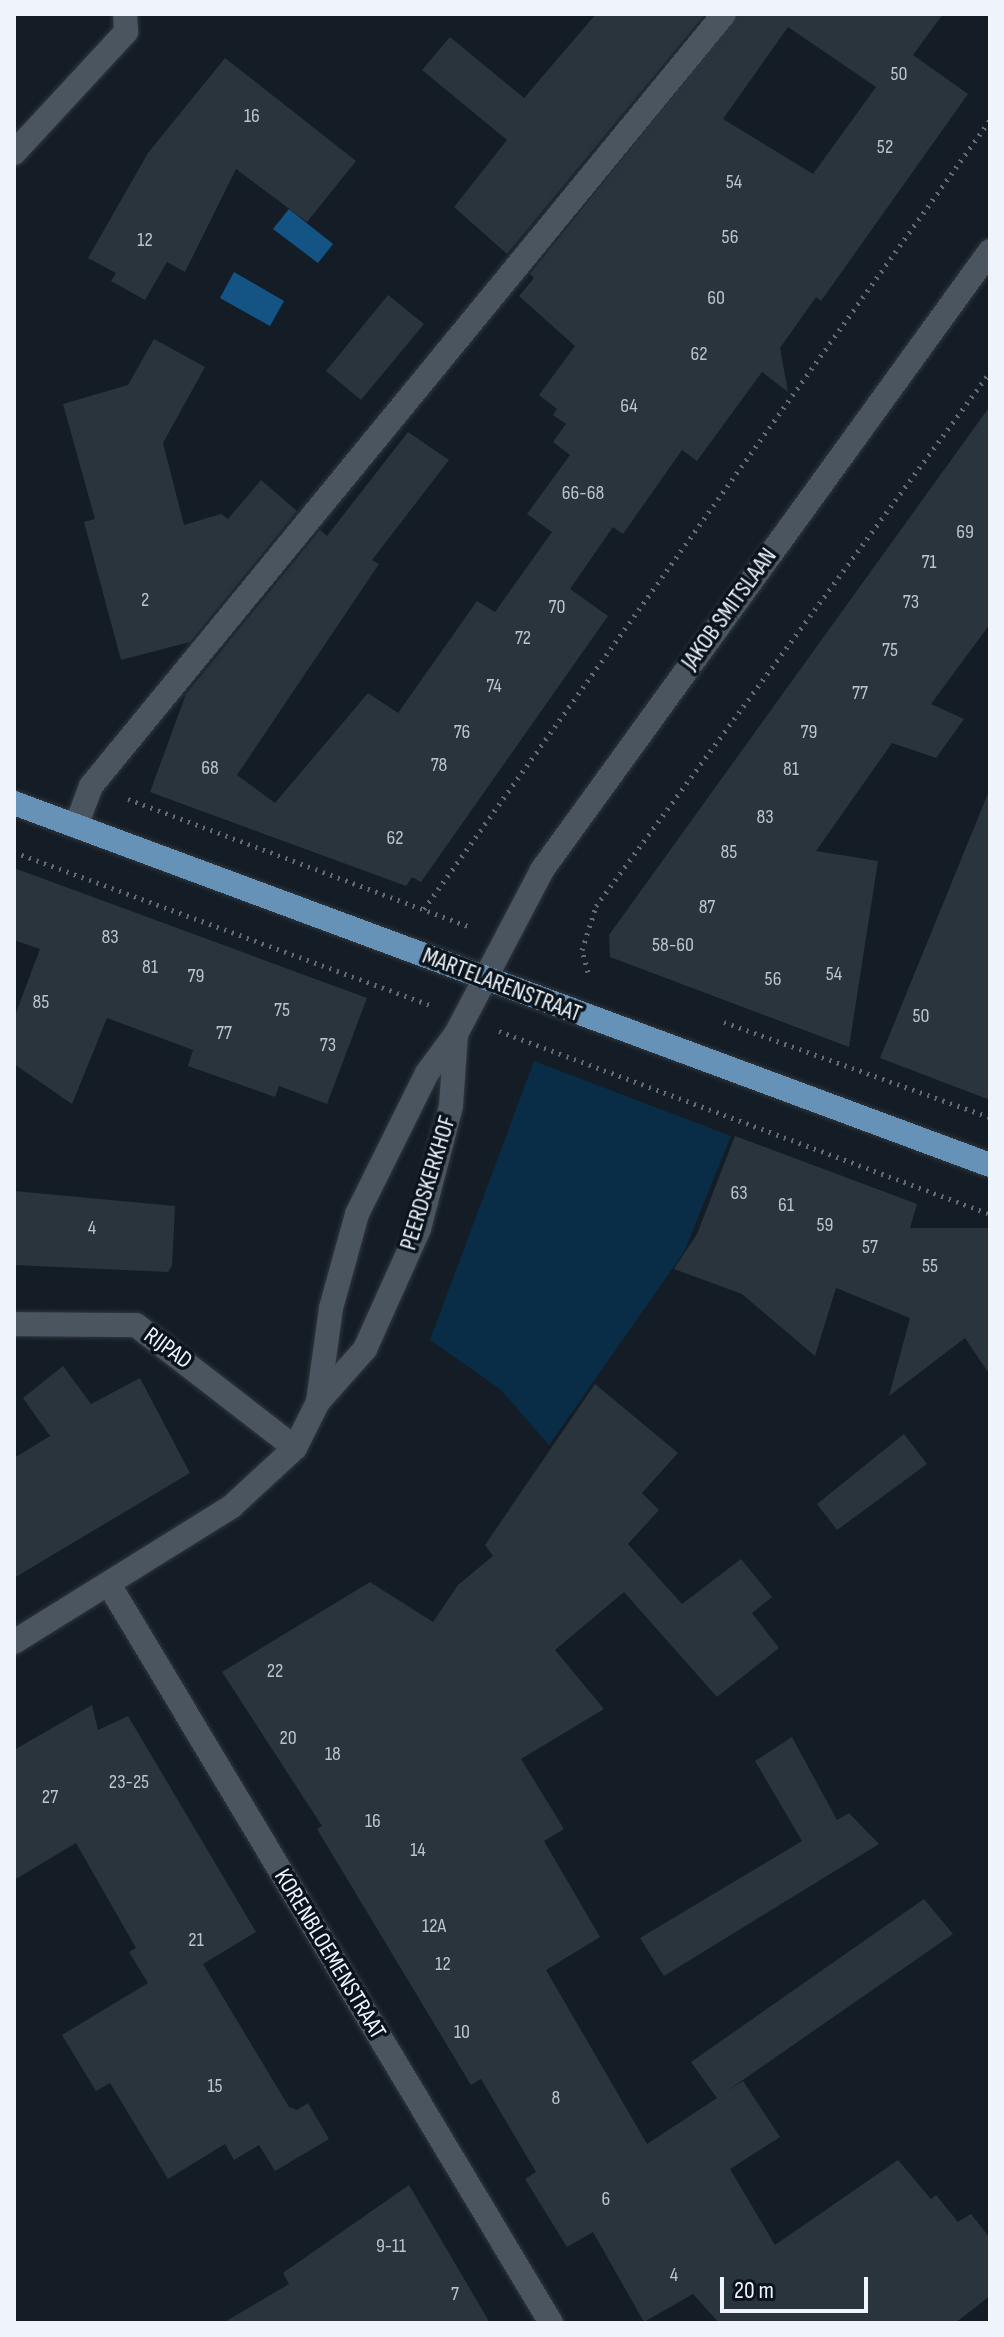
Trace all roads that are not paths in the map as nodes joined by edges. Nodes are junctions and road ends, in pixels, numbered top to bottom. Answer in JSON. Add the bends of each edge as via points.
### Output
{"nodes":[{"id":1,"x":125,"y":14,"type":"edge"},
{"id":2,"x":724,"y":14,"type":"edge"},
{"id":3,"x":14,"y":153,"type":"edge"},
{"id":4,"x":990,"y":251,"type":"edge"},
{"id":5,"x":14,"y":803,"type":"edge"},
{"id":6,"x":76,"y":826,"type":"junction"},
{"id":7,"x":485,"y":979,"type":"junction"},
{"id":8,"x":456,"y":1034,"type":"junction"},
{"id":9,"x":990,"y":1165,"type":"edge"},
{"id":10,"x":14,"y":1324,"type":"edge"},
{"id":11,"x":318,"y":1402,"type":"junction"},
{"id":12,"x":295,"y":1448,"type":"junction"},
{"id":13,"x":110,"y":1586,"type":"junction"},
{"id":14,"x":14,"y":1642,"type":"edge"},
{"id":15,"x":551,"y":2323,"type":"edge"}],
"edges":[{"from":1,"to":3,"type":"street","via":[[126,32]]},
{"from":2,"to":6,"type":"street","via":[[91,786]]},
{"from":4,"to":7,"type":"street","name":"JAKOB SMITSLAAN","via":[[542,870]]},
{"from":5,"to":6,"type":"main road","name":"MARTELARENSTRAAT"},
{"from":6,"to":7,"type":"main road","name":"MARTELARENSTRAAT"},
{"from":7,"to":8,"type":"street","name":"PEERDSKERKHOF"},
{"from":7,"to":9,"type":"main road","name":"MARTELARENSTRAAT"},
{"from":8,"to":11,"type":"street","name":"PEERDSKERKHOF","via":[[427,1073],[357,1214],[331,1308]]},
{"from":8,"to":11,"type":"street","name":"PEERDSKERKHOF","via":[[451,1106],[419,1229],[365,1349]]},
{"from":10,"to":12,"type":"street","name":"RIJPAD","via":[[136,1325]]},
{"from":11,"to":12,"type":"street","name":"PEERDSKERKHOF"},
{"from":12,"to":13,"type":"street","name":"PEERDSKERKHOF","via":[[231,1507]]},
{"from":13,"to":14,"type":"street","name":"PEERDSKERKHOF"},
{"from":13,"to":15,"type":"street","name":"KORENBLOEMENSTRAAT"}]}
